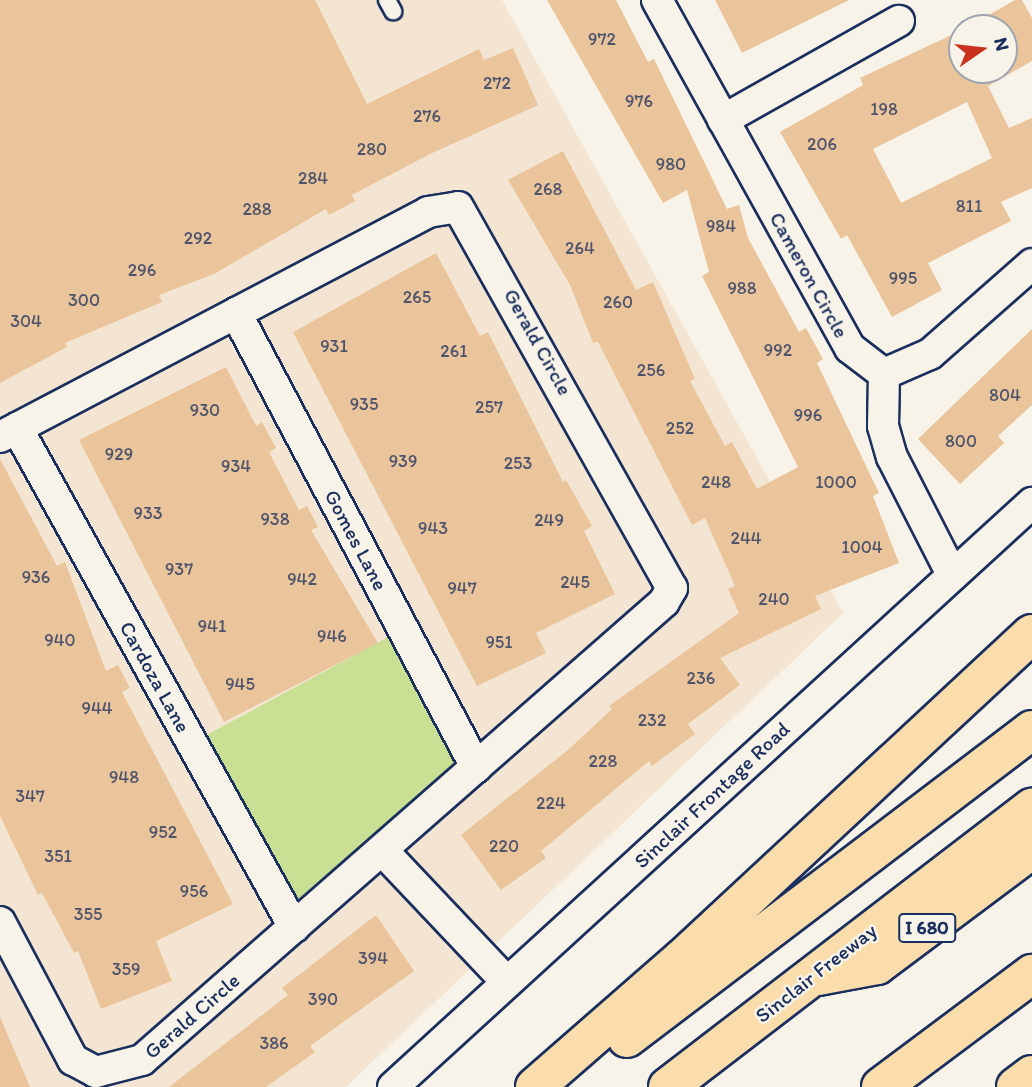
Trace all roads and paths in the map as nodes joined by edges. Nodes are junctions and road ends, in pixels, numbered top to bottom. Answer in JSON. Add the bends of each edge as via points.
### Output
{"nodes":[{"id":1,"x":657,"y":0,"type":"edge"},
{"id":2,"x":899,"y":21,"type":"dead end"},
{"id":3,"x":723,"y":120,"type":"junction"},
{"id":4,"x":1032,"y":264,"type":"edge"},
{"id":5,"x":236,"y":313,"type":"junction"},
{"id":6,"x":884,"y":374,"type":"junction"},
{"id":7,"x":8,"y":432,"type":"edge"},
{"id":8,"x":1032,"y":503,"type":"edge"},
{"id":9,"x":952,"y":574,"type":"junction"},
{"id":10,"x":1032,"y":634,"type":"edge"},
{"id":11,"x":1032,"y":730,"type":"edge"},
{"id":12,"x":476,"y":767,"type":"junction"},
{"id":13,"x":1032,"y":808,"type":"edge"},
{"id":14,"x":1032,"y":849,"type":"edge"},
{"id":15,"x":382,"y":850,"type":"junction"},
{"id":16,"x":0,"y":922,"type":"edge"},
{"id":17,"x":295,"y":927,"type":"junction"},
{"id":18,"x":1032,"y":974,"type":"edge"},
{"id":19,"x":809,"y":978,"type":"junction"},
{"id":20,"x":507,"y":982,"type":"junction"},
{"id":21,"x":1032,"y":1075,"type":"edge"},
{"id":22,"x":393,"y":1087,"type":"edge"},
{"id":23,"x":535,"y":1087,"type":"edge"},
{"id":24,"x":563,"y":1087,"type":"edge"},
{"id":25,"x":668,"y":1087,"type":"edge"},
{"id":26,"x":881,"y":1087,"type":"edge"},
{"id":27,"x":1016,"y":1087,"type":"edge"}],
"edges":[{"from":1,"to":3,"type":"street","name":"Cameron Circle"},
{"from":2,"to":3,"type":"street"},
{"from":3,"to":6,"type":"street","name":"Cameron Circle","via":[[850,348]]},
{"from":4,"to":6,"type":"street","via":[[930,354]]},
{"from":5,"to":7,"type":"street","name":"Gerald Circle"},
{"from":5,"to":12,"type":"street","name":"Gomes Lane"},
{"from":5,"to":12,"type":"street","name":"Gerald Circle","via":[[428,212],[458,206],[665,572],[672,588],[664,602]]},
{"from":6,"to":9,"type":"street","via":[[883,426],[892,457]]},
{"from":7,"to":17,"type":"street","name":"Cardoza Lane"},
{"from":8,"to":9,"type":"street","name":"Sinclair Frontage Road"},
{"from":9,"to":20,"type":"street","name":"Sinclair Frontage Road"},
{"from":10,"to":23,"type":"highway","via":[[683,958]]},
{"from":11,"to":24,"type":"highway"},
{"from":12,"to":15,"type":"street","name":"Gerald Circle"},
{"from":13,"to":19,"type":"highway","name":"Sinclair Freeway","number":"I 680"},
{"from":14,"to":19,"type":"highway","number":"I 680","via":[[877,965]]},
{"from":15,"to":17,"type":"street","name":"Gerald Circle"},
{"from":15,"to":20,"type":"street"},
{"from":16,"to":17,"type":"street","name":"Gerald Circle","via":[[73,1060],[96,1072],[142,1060]]},
{"from":18,"to":26,"type":"highway"},
{"from":19,"to":25,"type":"highway","name":"Sinclair Freeway","number":"I 680"},
{"from":20,"to":22,"type":"street","name":"Sinclair Frontage Road"},
{"from":21,"to":27,"type":"highway"}]}
